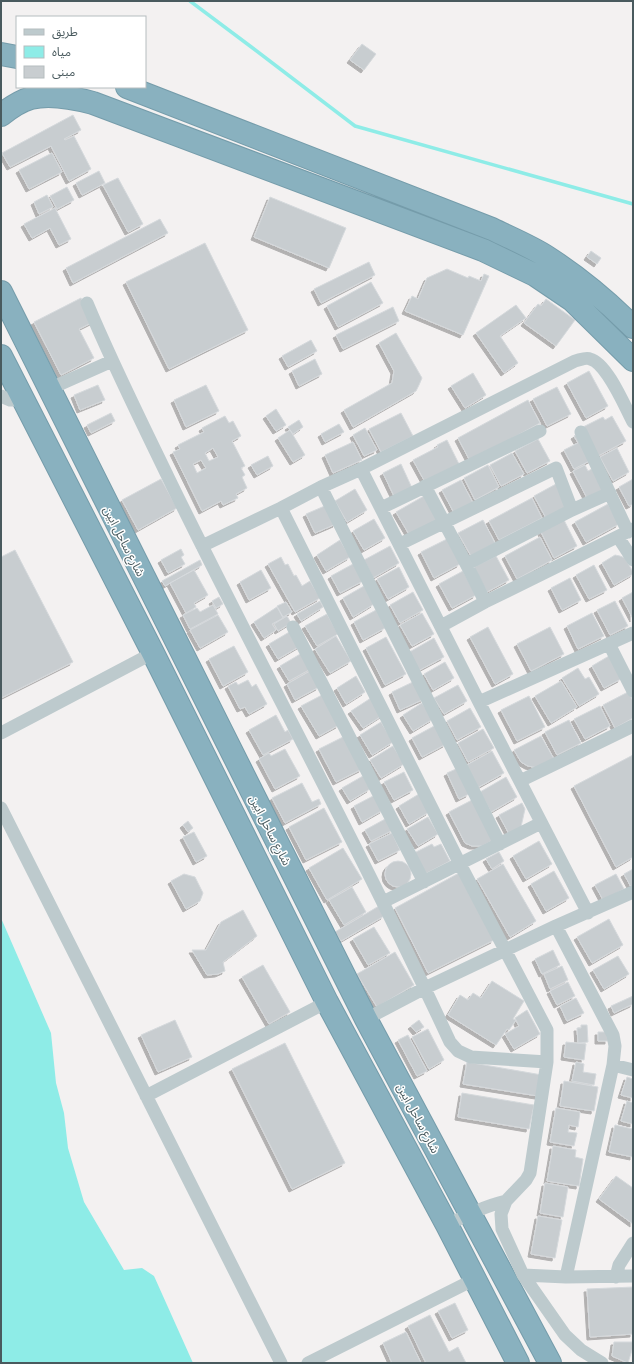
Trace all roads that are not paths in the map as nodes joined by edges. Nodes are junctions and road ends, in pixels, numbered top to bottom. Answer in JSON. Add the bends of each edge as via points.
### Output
{"nodes":[{"id":1,"x":1,"y":54,"type":"edge"},
{"id":2,"x":16,"y":58,"type":"edge"},
{"id":3,"x":131,"y":88,"type":"edge"},
{"id":4,"x":1,"y":114,"type":"edge"},
{"id":5,"x":1,"y":292,"type":"edge"},
{"id":6,"x":86,"y":303,"type":"dead end"},
{"id":7,"x":633,"y":328,"type":"edge"},
{"id":8,"x":1,"y":356,"type":"edge"},
{"id":9,"x":633,"y":360,"type":"edge"},
{"id":10,"x":112,"y":361,"type":"junction"},
{"id":11,"x":49,"y":389,"type":"junction"},
{"id":12,"x":1,"y":396,"type":"edge"},
{"id":13,"x":23,"y":400,"type":"junction"},
{"id":14,"x":633,"y":422,"type":"edge"},
{"id":15,"x":540,"y":431,"type":"dead end"},
{"id":16,"x":581,"y":432,"type":"dead end"},
{"id":17,"x":361,"y":469,"type":"junction"},
{"id":18,"x":425,"y":486,"type":"junction"},
{"id":19,"x":321,"y":487,"type":"junction"},
{"id":20,"x":610,"y":493,"type":"junction"},
{"id":21,"x":281,"y":508,"type":"junction"},
{"id":22,"x":381,"y":508,"type":"junction"},
{"id":23,"x":572,"y":510,"type":"junction"},
{"id":24,"x":444,"y":523,"type":"junction"},
{"id":25,"x":626,"y":533,"type":"edge"},
{"id":26,"x":400,"y":544,"type":"junction"},
{"id":27,"x":202,"y":546,"type":"junction"},
{"id":28,"x":633,"y":560,"type":"edge"},
{"id":29,"x":467,"y":564,"type":"junction"},
{"id":30,"x":485,"y":602,"type":"junction"},
{"id":31,"x":441,"y":626,"type":"junction"},
{"id":32,"x":293,"y":627,"type":"dead end"},
{"id":33,"x":633,"y":633,"type":"edge"},
{"id":34,"x":609,"y":644,"type":"junction"},
{"id":35,"x":153,"y":653,"type":"junction"},
{"id":36,"x":633,"y":691,"type":"edge"},
{"id":37,"x":479,"y":702,"type":"junction"},
{"id":38,"x":633,"y":726,"type":"edge"},
{"id":39,"x":1,"y":732,"type":"edge"},
{"id":40,"x":520,"y":781,"type":"junction"},
{"id":41,"x":1,"y":808,"type":"edge"},
{"id":42,"x":541,"y":823,"type":"junction"},
{"id":43,"x":500,"y":844,"type":"junction"},
{"id":44,"x":460,"y":864,"type":"junction"},
{"id":45,"x":424,"y":882,"type":"junction"},
{"id":46,"x":633,"y":892,"type":"edge"},
{"id":47,"x":383,"y":902,"type":"junction"},
{"id":48,"x":588,"y":913,"type":"junction"},
{"id":49,"x":556,"y":926,"type":"junction"},
{"id":50,"x":506,"y":950,"type":"junction"},
{"id":51,"x":425,"y":988,"type":"junction"},
{"id":52,"x":327,"y":1002,"type":"junction"},
{"id":53,"x":366,"y":1019,"type":"junction"},
{"id":54,"x":547,"y":1062,"type":"junction"},
{"id":55,"x":613,"y":1065,"type":"junction"},
{"id":56,"x":633,"y":1070,"type":"edge"},
{"id":57,"x":146,"y":1096,"type":"junction"},
{"id":58,"x":506,"y":1201,"type":"junction"},
{"id":59,"x":470,"y":1213,"type":"junction"},
{"id":60,"x":447,"y":1225,"type":"junction"},
{"id":61,"x":633,"y":1243,"type":"edge"},
{"id":62,"x":523,"y":1275,"type":"junction"},
{"id":63,"x":633,"y":1276,"type":"edge"},
{"id":64,"x":566,"y":1277,"type":"junction"},
{"id":65,"x":616,"y":1277,"type":"junction"},
{"id":66,"x":475,"y":1279,"type":"junction"},
{"id":67,"x":281,"y":1363,"type":"edge"},
{"id":68,"x":308,"y":1363,"type":"edge"},
{"id":69,"x":518,"y":1363,"type":"edge"},
{"id":70,"x":550,"y":1363,"type":"edge"},
{"id":71,"x":602,"y":1363,"type":"edge"}],
"edges":[{"from":1,"to":2,"type":"highway"},
{"from":3,"to":7,"type":"highway","via":[[492,229],[546,256],[584,283]]},
{"from":4,"to":9,"type":"highway","via":[[31,98],[73,97],[483,250],[535,275],[572,300]]},
{"from":5,"to":11,"type":"highway","name":"شارع ساحل ابين"},
{"from":6,"to":10,"type":"street"},
{"from":8,"to":13,"type":"highway"},
{"from":10,"to":11,"type":"street"},
{"from":10,"to":27,"type":"street"},
{"from":11,"to":13,"type":"highway"},
{"from":11,"to":53,"type":"highway","name":"شارع ساحل ابين"},
{"from":12,"to":13,"type":"street","via":[[10,400]]},
{"from":13,"to":35,"type":"highway"},
{"from":14,"to":17,"type":"street","via":[[606,370],[597,361],[589,358],[575,361]]},
{"from":15,"to":18,"type":"street"},
{"from":16,"to":20,"type":"street"},
{"from":17,"to":19,"type":"street"},
{"from":17,"to":22,"type":"street"},
{"from":18,"to":22,"type":"street"},
{"from":18,"to":24,"type":"street"},
{"from":19,"to":21,"type":"street"},
{"from":19,"to":43,"type":"street"},
{"from":20,"to":23,"type":"street"},
{"from":20,"to":25,"type":"street"},
{"from":21,"to":27,"type":"street"},
{"from":21,"to":44,"type":"street"},
{"from":22,"to":26,"type":"street"},
{"from":23,"to":24,"type":"street","via":[[556,468]]},
{"from":23,"to":29,"type":"street"},
{"from":24,"to":26,"type":"street"},
{"from":24,"to":29,"type":"street"},
{"from":25,"to":28,"type":"street"},
{"from":25,"to":30,"type":"street"},
{"from":26,"to":31,"type":"street"},
{"from":27,"to":47,"type":"street"},
{"from":29,"to":30,"type":"street"},
{"from":30,"to":31,"type":"street"},
{"from":31,"to":37,"type":"street"},
{"from":32,"to":45,"type":"street"},
{"from":33,"to":34,"type":"street"},
{"from":34,"to":36,"type":"street"},
{"from":34,"to":37,"type":"street"},
{"from":35,"to":39,"type":"street"},
{"from":35,"to":52,"type":"highway"},
{"from":37,"to":40,"type":"street"},
{"from":38,"to":40,"type":"street"},
{"from":40,"to":42,"type":"street"},
{"from":41,"to":57,"type":"street"},
{"from":42,"to":43,"type":"street"},
{"from":42,"to":48,"type":"street"},
{"from":43,"to":44,"type":"street"},
{"from":44,"to":45,"type":"street"},
{"from":44,"to":50,"type":"street"},
{"from":45,"to":47,"type":"street"},
{"from":46,"to":48,"type":"street"},
{"from":47,"to":51,"type":"street"},
{"from":48,"to":49,"type":"street"},
{"from":49,"to":50,"type":"street"},
{"from":49,"to":55,"type":"street","via":[[613,1035]]},
{"from":50,"to":51,"type":"street"},
{"from":50,"to":54,"type":"street","via":[[547,1030]]},
{"from":51,"to":53,"type":"street"},
{"from":51,"to":54,"type":"street","via":[[450,1042],[458,1051],[471,1056]]},
{"from":52,"to":57,"type":"street"},
{"from":52,"to":60,"type":"highway"},
{"from":53,"to":59,"type":"highway","name":"شارع ساحل ابين"},
{"from":54,"to":58,"type":"street","via":[[530,1173]]},
{"from":55,"to":56,"type":"street"},
{"from":55,"to":64,"type":"street"},
{"from":57,"to":67,"type":"street"},
{"from":58,"to":59,"type":"street"},
{"from":58,"to":62,"type":"street","via":[[501,1214],[502,1230]]},
{"from":59,"to":60,"type":"street"},
{"from":59,"to":70,"type":"highway","name":"شارع ساحل ابين"},
{"from":60,"to":66,"type":"highway"},
{"from":61,"to":65,"type":"street","via":[[619,1265]]},
{"from":62,"to":64,"type":"street"},
{"from":62,"to":71,"type":"street","via":[[565,1335],[581,1350]]},
{"from":63,"to":65,"type":"street"},
{"from":64,"to":65,"type":"street"},
{"from":66,"to":68,"type":"street"},
{"from":66,"to":69,"type":"highway"}]}
